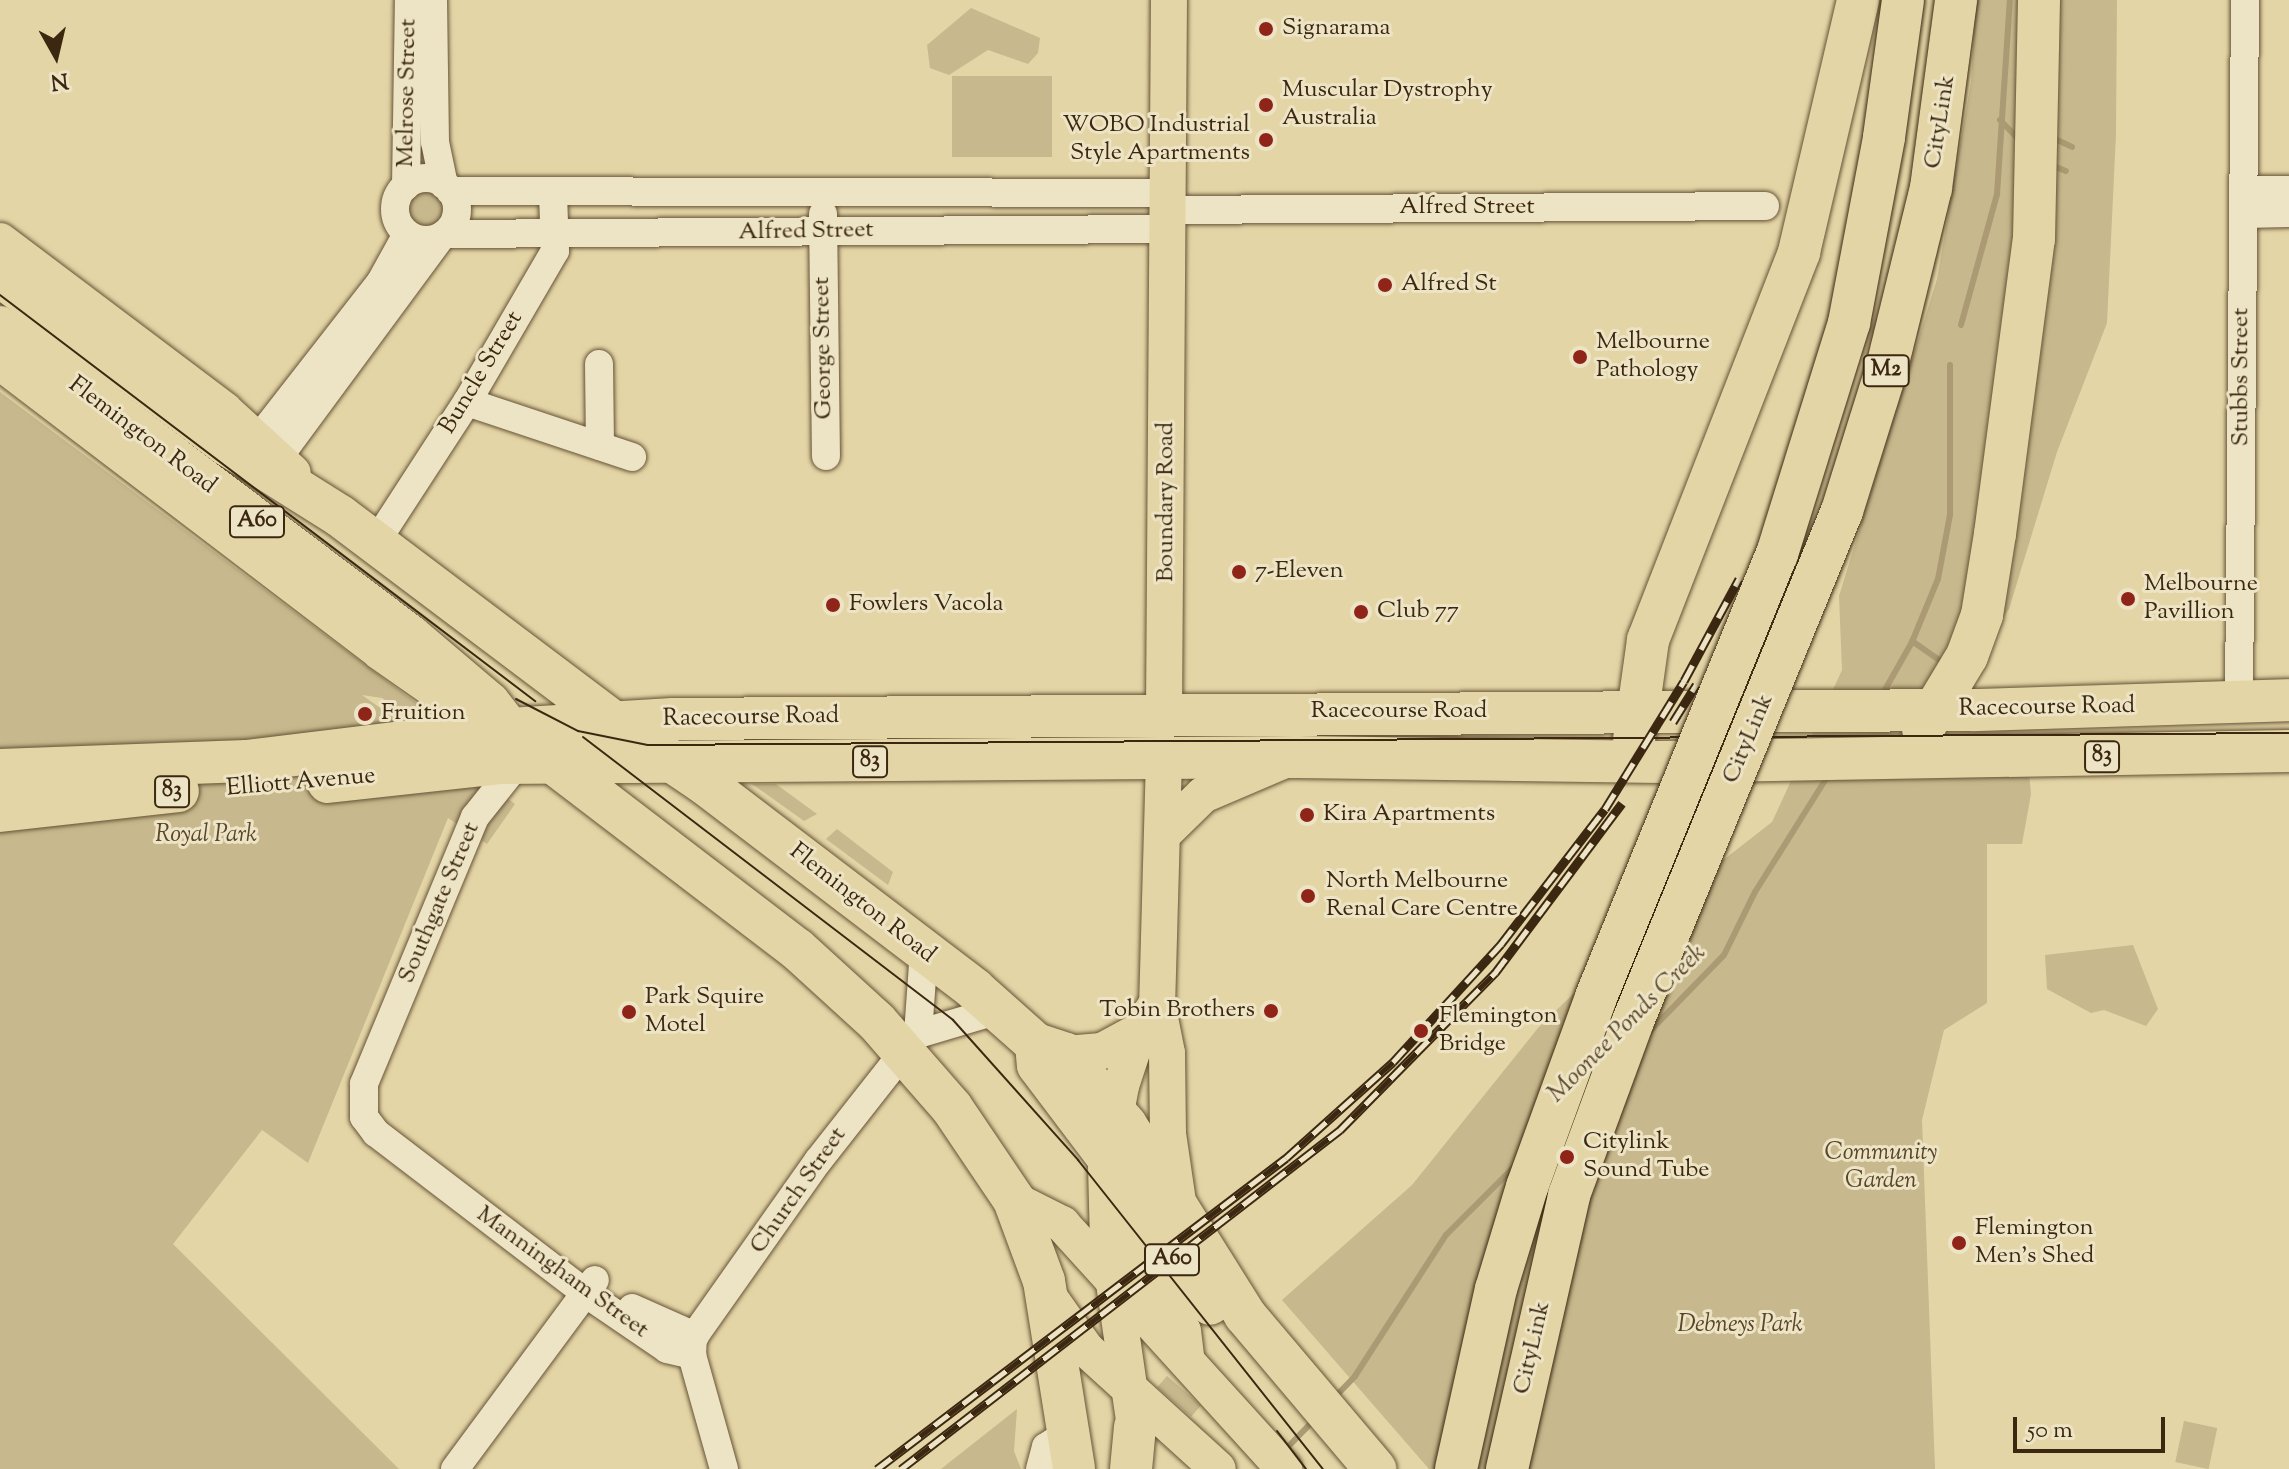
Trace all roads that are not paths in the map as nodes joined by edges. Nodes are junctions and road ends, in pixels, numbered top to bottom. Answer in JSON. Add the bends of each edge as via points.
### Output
{"nodes":[{"id":1,"x":409,"y":0,"type":"edge"},
{"id":2,"x":433,"y":0,"type":"edge"},
{"id":3,"x":1169,"y":0,"type":"edge"},
{"id":4,"x":1858,"y":0,"type":"edge"},
{"id":5,"x":1903,"y":0,"type":"edge"},
{"id":6,"x":1956,"y":0,"type":"edge"},
{"id":7,"x":2039,"y":0,"type":"edge"},
{"id":8,"x":2245,"y":0,"type":"edge"},
{"id":9,"x":421,"y":103,"type":"junction"},
{"id":10,"x":406,"y":186,"type":"junction"},
{"id":11,"x":447,"y":188,"type":"junction"},
{"id":12,"x":2289,"y":190,"type":"edge"},
{"id":13,"x":553,"y":193,"type":"junction"},
{"id":14,"x":823,"y":193,"type":"junction"},
{"id":15,"x":2243,"y":202,"type":"junction"},
{"id":16,"x":1765,"y":206,"type":"dead end"},
{"id":17,"x":1168,"y":211,"type":"junction"},
{"id":18,"x":2289,"y":213,"type":"edge"},
{"id":19,"x":823,"y":231,"type":"junction"},
{"id":20,"x":407,"y":234,"type":"junction"},
{"id":21,"x":443,"y":235,"type":"junction"},
{"id":22,"x":555,"y":236,"type":"junction"},
{"id":23,"x":0,"y":241,"type":"edge"},
{"id":24,"x":0,"y":276,"type":"edge"},
{"id":25,"x":362,"y":326,"type":"junction"},
{"id":26,"x":0,"y":327,"type":"edge"},
{"id":27,"x":0,"y":362,"type":"edge"},
{"id":28,"x":599,"y":364,"type":"dead end"},
{"id":29,"x":467,"y":402,"type":"junction"},
{"id":30,"x":600,"y":446,"type":"junction"},
{"id":31,"x":268,"y":449,"type":"junction"},
{"id":32,"x":826,"y":456,"type":"dead end"},
{"id":33,"x":632,"y":457,"type":"dead end"},
{"id":34,"x":340,"y":516,"type":"junction"},
{"id":35,"x":376,"y":542,"type":"junction"},
{"id":36,"x":1652,"y":632,"type":"junction"},
{"id":37,"x":1977,"y":657,"type":"junction"},
{"id":38,"x":2289,"y":700,"type":"edge"},
{"id":39,"x":2239,"y":702,"type":"junction"},
{"id":40,"x":2031,"y":708,"type":"junction"},
{"id":41,"x":1931,"y":710,"type":"junction"},
{"id":42,"x":1164,"y":712,"type":"junction"},
{"id":43,"x":1539,"y":712,"type":"junction"},
{"id":44,"x":1636,"y":712,"type":"junction"},
{"id":45,"x":612,"y":721,"type":"junction"},
{"id":46,"x":522,"y":746,"type":"junction"},
{"id":47,"x":2289,"y":751,"type":"edge"},
{"id":48,"x":2231,"y":754,"type":"junction"},
{"id":49,"x":1297,"y":757,"type":"junction"},
{"id":50,"x":1164,"y":758,"type":"junction"},
{"id":51,"x":1884,"y":759,"type":"junction"},
{"id":52,"x":1632,"y":761,"type":"junction"},
{"id":53,"x":674,"y":763,"type":"junction"},
{"id":54,"x":0,"y":770,"type":"edge"},
{"id":55,"x":0,"y":811,"type":"edge"},
{"id":56,"x":1163,"y":834,"type":"junction"},
{"id":57,"x":924,"y":951,"type":"junction"},
{"id":58,"x":999,"y":1010,"type":"junction"},
{"id":59,"x":1148,"y":1017,"type":"junction"},
{"id":60,"x":910,"y":1043,"type":"junction"},
{"id":61,"x":1051,"y":1049,"type":"junction"},
{"id":62,"x":367,"y":1096,"type":"joint"},
{"id":63,"x":1115,"y":1109,"type":"junction"},
{"id":64,"x":1116,"y":1167,"type":"junction"},
{"id":65,"x":1014,"y":1200,"type":"junction"},
{"id":66,"x":1182,"y":1217,"type":"junction"},
{"id":67,"x":1107,"y":1229,"type":"junction"},
{"id":68,"x":1116,"y":1285,"type":"junction"},
{"id":69,"x":590,"y":1287,"type":"junction"},
{"id":70,"x":1046,"y":1292,"type":"junction"},
{"id":71,"x":1245,"y":1315,"type":"junction"},
{"id":72,"x":694,"y":1345,"type":"junction"},
{"id":73,"x":1186,"y":1364,"type":"junction"},
{"id":74,"x":1134,"y":1411,"type":"junction"},
{"id":75,"x":1071,"y":1451,"type":"edge"},
{"id":76,"x":1210,"y":1462,"type":"edge"},
{"id":77,"x":1371,"y":1464,"type":"edge"},
{"id":78,"x":455,"y":1469,"type":"edge"},
{"id":79,"x":724,"y":1469,"type":"edge"},
{"id":80,"x":1040,"y":1469,"type":"edge"},
{"id":81,"x":1131,"y":1469,"type":"edge"},
{"id":82,"x":1284,"y":1469,"type":"edge"},
{"id":83,"x":1456,"y":1469,"type":"edge"},
{"id":84,"x":1507,"y":1469,"type":"edge"}],
"edges":[{"from":1,"to":9,"type":"street","name":"Melrose Street"},
{"from":2,"to":9,"type":"street","name":"Melrose Street"},
{"from":3,"to":17,"type":"main road","name":"Boundary Road"},
{"from":4,"to":36,"type":"highway","via":[[1799,252]]},
{"from":5,"to":83,"type":"highway","name":"CityLink","number":"M2","bridge":true,"via":[[1884,137],[1844,338],[1777,554],[1596,997],[1527,1187],[1496,1289]]},
{"from":6,"to":84,"type":"highway","name":"CityLink","number":"M2","bridge":true,"via":[[1931,188],[1886,371],[1842,511],[1639,1007],[1569,1195]]},
{"from":7,"to":37,"type":"highway","via":[[2034,239]]},
{"from":8,"to":15,"type":"street","name":"Stubbs Street"},
{"from":9,"to":10,"type":"street","name":"Melrose Street"},
{"from":9,"to":11,"type":"street","name":"Melrose Street"},
{"from":10,"to":11,"type":"street","via":[[429,179]]},
{"from":10,"to":20,"type":"street","via":[[395,213]]},
{"from":11,"to":13,"type":"street","name":"Alfred Street"},
{"from":11,"to":21,"type":"street","via":[[457,213]]},
{"from":12,"to":15,"type":"street"},
{"from":13,"to":14,"type":"street","name":"Alfred Street"},
{"from":13,"to":22,"type":"street","name":"Buncle Street"},
{"from":14,"to":17,"type":"street","name":"Alfred Street"},
{"from":14,"to":19,"type":"street","name":"George Street"},
{"from":15,"to":18,"type":"street"},
{"from":15,"to":39,"type":"street","name":"Stubbs Street"},
{"from":16,"to":17,"type":"street","name":"Alfred Street"},
{"from":17,"to":19,"type":"street","name":"Alfred Street"},
{"from":17,"to":42,"type":"main road","name":"Boundary Road"},
{"from":19,"to":22,"type":"street","name":"Alfred Street"},
{"from":19,"to":32,"type":"street","name":"George Street"},
{"from":20,"to":21,"type":"street","via":[[423,240]]},
{"from":20,"to":25,"type":"street"},
{"from":21,"to":22,"type":"street","name":"Alfred Street"},
{"from":21,"to":25,"type":"street"},
{"from":22,"to":29,"type":"street","name":"Buncle Street","via":[[555,251]]},
{"from":23,"to":31,"type":"main road","name":"Flemington Road","number":"A60"},
{"from":24,"to":34,"type":"highway","name":"Flemington Road","number":"A60","via":[[234,451]]},
{"from":25,"to":31,"type":"street"},
{"from":26,"to":46,"type":"highway","name":"Flemington Road","number":"A60","via":[[410,636],[489,703]]},
{"from":27,"to":46,"type":"main road","name":"Flemington Road","number":"A60","via":[[380,652]]},
{"from":28,"to":30,"type":"street"},
{"from":29,"to":30,"type":"street"},
{"from":29,"to":35,"type":"street","name":"Buncle Street"},
{"from":30,"to":33,"type":"street"},
{"from":31,"to":34,"type":"main road","name":"Flemington Road","number":"A60"},
{"from":34,"to":35,"type":"highway","name":"Flemington Road","number":"A60"},
{"from":35,"to":45,"type":"highway","name":"Flemington Road","number":"A60"},
{"from":36,"to":43,"type":"highway","via":[[1597,689]]},
{"from":36,"to":44,"type":"highway"},
{"from":37,"to":40,"type":"highway","via":[[1998,694]]},
{"from":37,"to":41,"type":"highway"},
{"from":38,"to":39,"type":"highway","name":"Racecourse Road","number":"83"},
{"from":39,"to":40,"type":"highway","name":"Racecourse Road","number":"83"},
{"from":39,"to":48,"type":"highway","name":"Stubbs Street"},
{"from":40,"to":41,"type":"highway","name":"Racecourse Road","number":"83"},
{"from":41,"to":44,"type":"highway","name":"Racecourse Road","number":"83"},
{"from":41,"to":51,"type":"highway","via":[[1908,744]]},
{"from":42,"to":43,"type":"highway","name":"Racecourse Road","number":"83"},
{"from":42,"to":45,"type":"highway","name":"Racecourse Road","number":"83"},
{"from":42,"to":50,"type":"highway","name":"Boundary Road"},
{"from":43,"to":44,"type":"highway","name":"Racecourse Road","number":"83"},
{"from":44,"to":52,"type":"highway"},
{"from":45,"to":46,"type":"highway","name":"Racecourse Road","number":"83"},
{"from":45,"to":53,"type":"highway","name":"Flemington Road","number":"A60"},
{"from":46,"to":53,"type":"highway","name":"Racecourse Road","number":"83"},
{"from":46,"to":54,"type":"highway","name":"Elliott Avenue","number":"83"},
{"from":46,"to":55,"type":"highway","name":"Elliott Avenue","number":"83","via":[[266,787],[129,794]]},
{"from":46,"to":60,"type":"highway","name":"Flemington Road","number":"A60","via":[[797,949]]},
{"from":46,"to":62,"type":"street","name":"Southgate Street","via":[[478,812],[448,879],[378,1053]]},
{"from":47,"to":48,"type":"highway","name":"Racecourse Road","number":"83"},
{"from":48,"to":51,"type":"highway","name":"Racecourse Road","number":"83"},
{"from":49,"to":50,"type":"highway","name":"Racecourse Road","number":"83"},
{"from":49,"to":52,"type":"highway","name":"Racecourse Road","number":"83"},
{"from":49,"to":56,"type":"main road","via":[[1203,795]]},
{"from":50,"to":53,"type":"highway","name":"Racecourse Road","number":"83"},
{"from":50,"to":56,"type":"main road","name":"Boundary Road"},
{"from":51,"to":52,"type":"highway","name":"Racecourse Road","number":"83"},
{"from":53,"to":57,"type":"highway","name":"Flemington Road","number":"A60"},
{"from":56,"to":59,"type":"main road","name":"Boundary Road"},
{"from":57,"to":58,"type":"highway","name":"Flemington Road","number":"A60"},
{"from":57,"to":60,"type":"street","via":[[924,1003]]},
{"from":58,"to":60,"type":"street"},
{"from":58,"to":61,"type":"highway","name":"Flemington Road","number":"A60"},
{"from":59,"to":61,"type":"main road","via":[[1102,1051]]},
{"from":59,"to":63,"type":"main road","name":"Boundary Road"},
{"from":59,"to":66,"type":"main road","name":"Boundary Road","via":[[1167,1053],[1168,1134]]},
{"from":60,"to":65,"type":"highway","name":"Flemington Road","number":"A60"},
{"from":60,"to":72,"type":"street","name":"Church Street","via":[[818,1161]]},
{"from":61,"to":63,"type":"highway","name":"Flemington Road","number":"A60"},
{"from":61,"to":64,"type":"highway","number":"A60","via":[[1038,1065]]},
{"from":62,"to":69,"type":"street","name":"Manningham Street","via":[[364,1117],[376,1133]]},
{"from":63,"to":64,"type":"main road","name":"Boundary Road"},
{"from":63,"to":66,"type":"highway","name":"Flemington Road","number":"A60"},
{"from":64,"to":66,"type":"highway","number":"A60","via":[[1157,1212]]},
{"from":64,"to":67,"type":"main road","name":"Boundary Road"},
{"from":64,"to":71,"type":"highway","number":"A60","via":[[1128,1199],[1197,1291],[1215,1308]]},
{"from":65,"to":68,"type":"main road","name":"Flemington Road","number":"A60","via":[[1062,1224]]},
{"from":65,"to":70,"type":"highway"},
{"from":66,"to":71,"type":"highway","name":"Flemington Road","number":"A60"},
{"from":67,"to":68,"type":"main road","name":"Boundary Road"},
{"from":67,"to":73,"type":"main road","via":[[1183,1331]]},
{"from":68,"to":73,"type":"main road","name":"Flemington Road","number":"A60"},
{"from":68,"to":74,"type":"main road","name":"Boundary Road"},
{"from":69,"to":72,"type":"street","name":"Manningham Street","via":[[667,1349]]},
{"from":69,"to":78,"type":"street"},
{"from":70,"to":74,"type":"main road"},
{"from":70,"to":75,"type":"highway"},
{"from":71,"to":77,"type":"highway","name":"Flemington Road","number":"A60"},
{"from":72,"to":79,"type":"street"},
{"from":73,"to":82,"type":"main road","name":"Flemington Road","number":"A60"},
{"from":74,"to":76,"type":"main road"},
{"from":74,"to":81,"type":"highway"},
{"from":75,"to":80,"type":"street","via":[[1046,1447]]}]}
